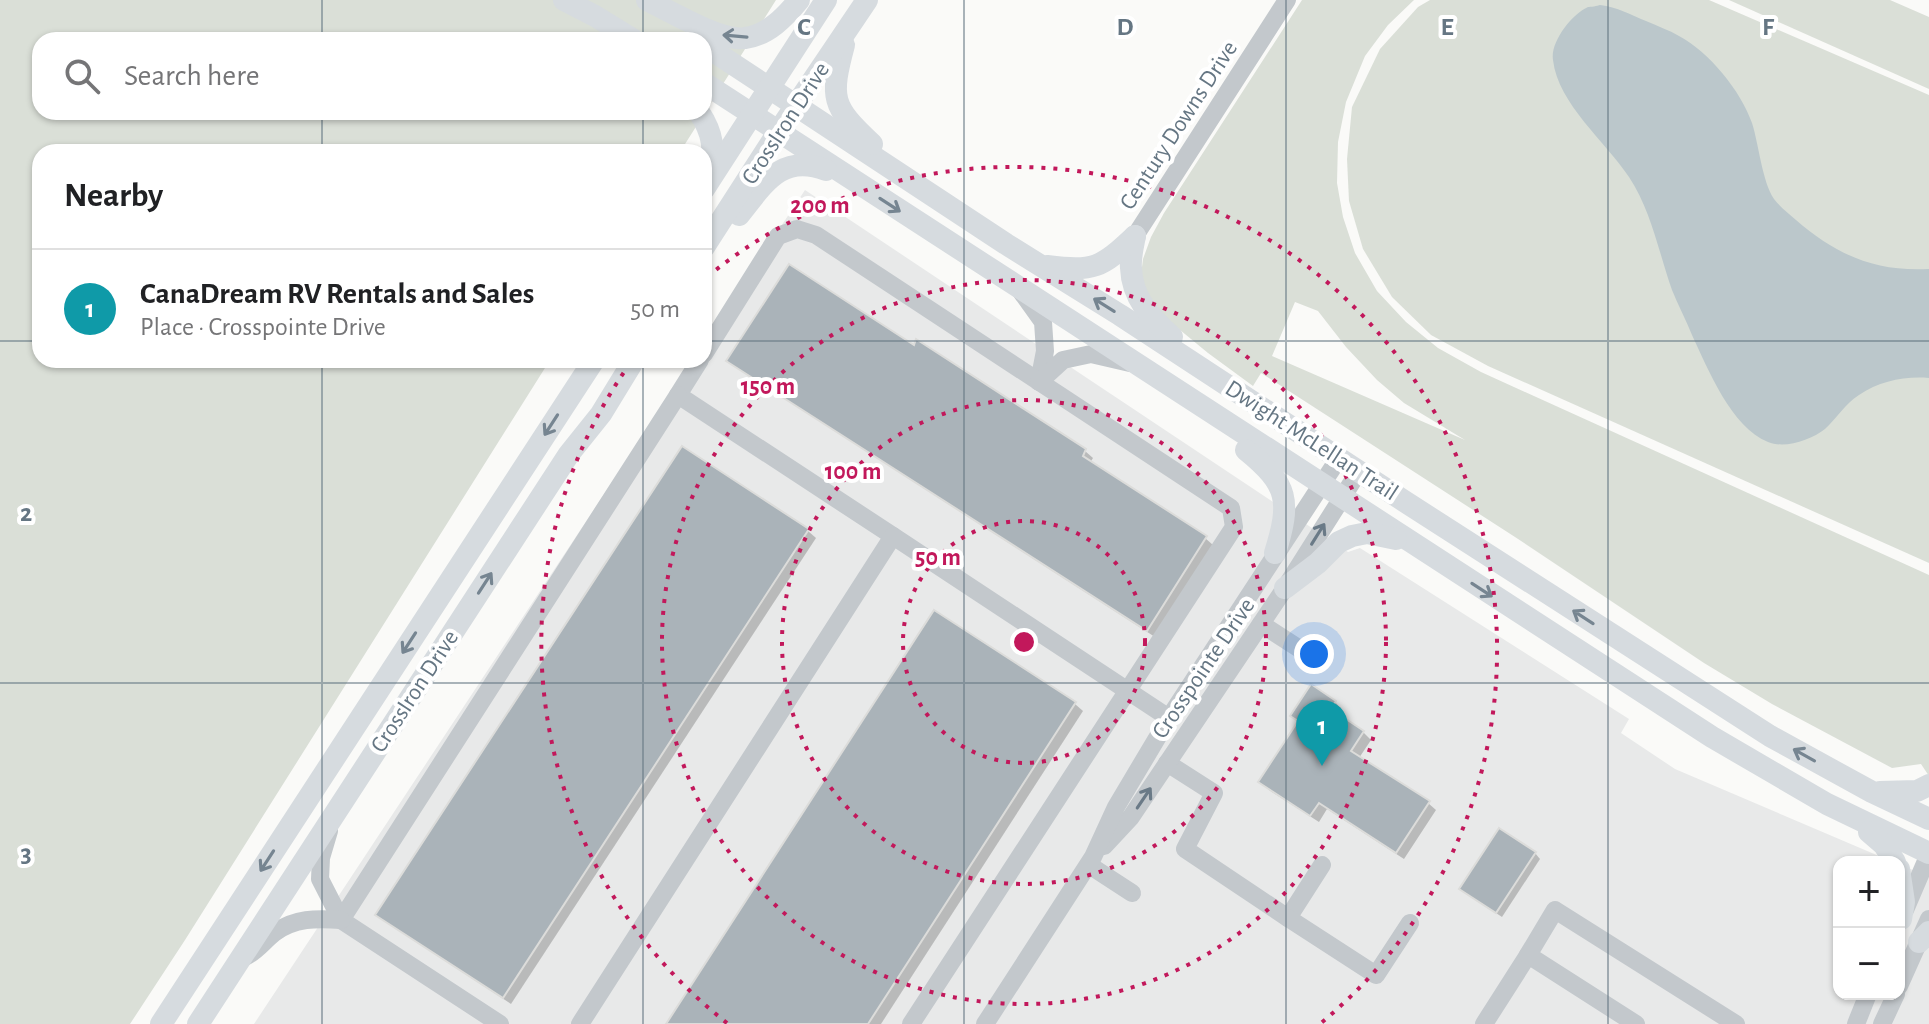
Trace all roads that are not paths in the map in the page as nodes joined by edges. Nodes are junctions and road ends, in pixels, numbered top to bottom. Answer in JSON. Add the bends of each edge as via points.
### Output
{"nodes":[{"id":1,"x":564,"y":0,"type":"edge"},
{"id":2,"x":636,"y":0,"type":"edge"},
{"id":3,"x":647,"y":0,"type":"edge"},
{"id":4,"x":799,"y":0,"type":"edge"},
{"id":5,"x":826,"y":0,"type":"edge"},
{"id":6,"x":867,"y":0,"type":"edge"},
{"id":7,"x":1287,"y":0,"type":"edge"},
{"id":8,"x":595,"y":16,"type":"junction"},
{"id":9,"x":849,"y":26,"type":"junction"},
{"id":10,"x":610,"y":32,"type":"edge"},
{"id":11,"x":621,"y":32,"type":"edge"},
{"id":12,"x":685,"y":32,"type":"edge"},
{"id":13,"x":712,"y":50,"type":"edge"},
{"id":14,"x":712,"y":88,"type":"edge"},
{"id":15,"x":770,"y":88,"type":"junction"},
{"id":16,"x":796,"y":105,"type":"junction"},
{"id":17,"x":751,"y":115,"type":"junction"},
{"id":18,"x":703,"y":120,"type":"edge"},
{"id":19,"x":778,"y":132,"type":"junction"},
{"id":20,"x":712,"y":158,"type":"edge"},
{"id":21,"x":900,"y":174,"type":"junction"},
{"id":22,"x":712,"y":176,"type":"edge"},
{"id":23,"x":851,"y":179,"type":"junction"},
{"id":24,"x":712,"y":235,"type":"edge"},
{"id":25,"x":1135,"y":236,"type":"junction"},
{"id":26,"x":712,"y":238,"type":"edge"},
{"id":27,"x":1042,"y":265,"type":"junction"},
{"id":28,"x":1018,"y":288,"type":"junction"},
{"id":29,"x":712,"y":341,"type":"edge"},
{"id":30,"x":1136,"y":364,"type":"junction"},
{"id":31,"x":589,"y":368,"type":"edge"},
{"id":32,"x":629,"y":368,"type":"edge"},
{"id":33,"x":695,"y":368,"type":"edge"},
{"id":34,"x":1216,"y":378,"type":"junction"},
{"id":35,"x":1039,"y":382,"type":"junction"},
{"id":36,"x":678,"y":395,"type":"junction"},
{"id":37,"x":1202,"y":407,"type":"junction"},
{"id":38,"x":1339,"y":458,"type":"junction"},
{"id":39,"x":1359,"y":471,"type":"junction"},
{"id":40,"x":1322,"y":485,"type":"junction"},
{"id":41,"x":1341,"y":497,"type":"junction"},
{"id":42,"x":893,"y":536,"type":"junction"},
{"id":43,"x":1417,"y":546,"type":"junction"},
{"id":44,"x":1275,"y":553,"type":"junction"},
{"id":45,"x":1285,"y":588,"type":"junction"},
{"id":46,"x":1261,"y":624,"type":"junction"},
{"id":47,"x":1306,"y":653,"type":"dead end"},
{"id":48,"x":1127,"y":690,"type":"junction"},
{"id":49,"x":1169,"y":718,"type":"junction"},
{"id":50,"x":1167,"y":763,"type":"junction"},
{"id":51,"x":1929,"y":785,"type":"edge"},
{"id":52,"x":1872,"y":792,"type":"junction"},
{"id":53,"x":335,"y":812,"type":"junction"},
{"id":54,"x":1854,"y":818,"type":"junction"},
{"id":55,"x":1929,"y":819,"type":"edge"},
{"id":56,"x":1929,"y":853,"type":"edge"},
{"id":57,"x":1891,"y":856,"type":"edge"},
{"id":58,"x":1091,"y":861,"type":"junction"},
{"id":59,"x":1322,"y":865,"type":"dead end"},
{"id":60,"x":1132,"y":893,"type":"dead end"},
{"id":61,"x":1905,"y":910,"type":"edge"},
{"id":62,"x":1288,"y":918,"type":"junction"},
{"id":63,"x":1929,"y":919,"type":"edge"},
{"id":64,"x":341,"y":920,"type":"junction"},
{"id":65,"x":1410,"y":923,"type":"dead end"},
{"id":66,"x":1924,"y":937,"type":"edge"},
{"id":67,"x":1528,"y":955,"type":"junction"},
{"id":68,"x":239,"y":960,"type":"junction"},
{"id":69,"x":1905,"y":974,"type":"edge"},
{"id":70,"x":1866,"y":1000,"type":"edge"},
{"id":71,"x":1893,"y":1000,"type":"edge"},
{"id":72,"x":161,"y":1024,"type":"edge"},
{"id":73,"x":198,"y":1024,"type":"edge"},
{"id":74,"x":500,"y":1024,"type":"edge"},
{"id":75,"x":580,"y":1024,"type":"edge"},
{"id":76,"x":911,"y":1024,"type":"edge"},
{"id":77,"x":985,"y":1024,"type":"edge"},
{"id":78,"x":1484,"y":1024,"type":"edge"},
{"id":79,"x":1636,"y":1024,"type":"edge"},
{"id":80,"x":1736,"y":1024,"type":"edge"},
{"id":81,"x":1856,"y":1024,"type":"edge"},
{"id":82,"x":1882,"y":1024,"type":"edge"}],
"edges":[{"from":1,"to":8,"type":"main road"},
{"from":2,"to":12,"type":"main road"},
{"from":4,"to":3,"type":"main road","one_way":true,"via":[[782,20],[743,39],[704,28]]},
{"from":5,"to":15,"type":"main road","name":"CrossIron Drive"},
{"from":6,"to":9,"type":"main road","name":"CrossIron Drive"},
{"from":7,"to":25,"type":"street","name":"Century Downs Drive"},
{"from":8,"to":10,"type":"main road"},
{"from":8,"to":11,"type":"main road"},
{"from":9,"to":16,"type":"main road","name":"CrossIron Drive"},
{"from":9,"to":21,"type":"main road","via":[[835,80],[841,111]]},
{"from":13,"to":15,"type":"main road","name":"Dwight McLellan Trail"},
{"from":14,"to":17,"type":"main road","name":"Dwight McLellan Trail"},
{"from":15,"to":16,"type":"main road","name":"Dwight McLellan Trail"},
{"from":15,"to":17,"type":"main road","name":"CrossIron Drive"},
{"from":16,"to":19,"type":"main road","name":"CrossIron Drive"},
{"from":16,"to":21,"type":"main road","name":"Dwight McLellan Trail"},
{"from":17,"to":19,"type":"main road","name":"Dwight McLellan Trail"},
{"from":17,"to":22,"type":"main road","name":"CrossIron Drive"},
{"from":18,"to":20,"type":"main road","via":[[714,145]]},
{"from":19,"to":23,"type":"main road","name":"Dwight McLellan Trail"},
{"from":19,"to":24,"type":"main road","name":"CrossIron Drive"},
{"from":21,"to":27,"type":"main road","name":"Dwight McLellan Trail"},
{"from":23,"to":26,"type":"main road","via":[[812,164],[782,168]]},
{"from":23,"to":28,"type":"main road","name":"Dwight McLellan Trail","one_way":true},
{"from":25,"to":27,"type":"main road","via":[[1103,264],[1085,269]]},
{"from":25,"to":34,"type":"main road","via":[[1131,267],[1142,303],[1153,320]]},
{"from":34,"to":27,"type":"main road","name":"Dwight McLellan Trail","one_way":true},
{"from":28,"to":30,"type":"main road","name":"Dwight McLellan Trail"},
{"from":28,"to":35,"type":"street","via":[[1043,322]]},
{"from":29,"to":35,"type":"street","via":[[778,236],[797,229],[816,235]]},
{"from":30,"to":35,"type":"street","via":[[1091,354],[1063,360]]},
{"from":30,"to":37,"type":"main road","name":"Dwight McLellan Trail"},
{"from":31,"to":72,"type":"main road","name":"CrossIron Drive","one_way":true},
{"from":53,"to":32,"type":"main road","name":"CrossIron Drive","one_way":true},
{"from":33,"to":36,"type":"street"},
{"from":34,"to":38,"type":"main road","name":"Dwight McLellan Trail"},
{"from":35,"to":48,"type":"street","via":[[1231,508],[1234,527]]},
{"from":36,"to":42,"type":"street"},
{"from":36,"to":64,"type":"street"},
{"from":37,"to":40,"type":"main road","name":"Dwight McLellan Trail"},
{"from":37,"to":44,"type":"main road","via":[[1279,484],[1285,510]]},
{"from":38,"to":39,"type":"main road","name":"Dwight McLellan Trail"},
{"from":38,"to":40,"type":"street","name":"Crosspointe Drive"},
{"from":39,"to":41,"type":"street","name":"Crosspointe Drive"},
{"from":52,"to":39,"type":"main road","name":"Dwight McLellan Trail","one_way":true,"via":[[1770,736]]},
{"from":40,"to":41,"type":"main road","name":"Dwight McLellan Trail"},
{"from":40,"to":44,"type":"street","name":"Crosspointe Drive"},
{"from":41,"to":43,"type":"main road","name":"Dwight McLellan Trail"},
{"from":45,"to":41,"type":"street","name":"Crosspointe Drive","one_way":true},
{"from":42,"to":48,"type":"street"},
{"from":42,"to":75,"type":"street"},
{"from":43,"to":45,"type":"main road","via":[[1384,535],[1352,536]]},
{"from":43,"to":54,"type":"main road","name":"Dwight McLellan Trail","one_way":true,"via":[[1712,737]]},
{"from":44,"to":49,"type":"street","name":"Crosspointe Drive"},
{"from":45,"to":46,"type":"street","name":"Crosspointe Drive"},
{"from":46,"to":47,"type":"street"},
{"from":46,"to":50,"type":"street","name":"Crosspointe Drive"},
{"from":48,"to":49,"type":"street"},
{"from":48,"to":76,"type":"street"},
{"from":49,"to":58,"type":"street","name":"Crosspointe Drive"},
{"from":58,"to":50,"type":"street","name":"Crosspointe Drive","one_way":true,"via":[[1131,817]]},
{"from":50,"to":62,"type":"street","via":[[1214,793],[1185,849]]},
{"from":51,"to":52,"type":"main road","via":[[1917,791]]},
{"from":52,"to":55,"type":"main road","name":"Dwight McLellan Trail"},
{"from":53,"to":64,"type":"street","via":[[320,879]]},
{"from":53,"to":68,"type":"main road","name":"CrossIron Drive"},
{"from":54,"to":56,"type":"main road","name":"Dwight McLellan Trail"},
{"from":54,"to":57,"type":"main road"},
{"from":56,"to":61,"type":"street"},
{"from":58,"to":60,"type":"street"},
{"from":58,"to":77,"type":"street","name":"Crosspointe Drive"},
{"from":59,"to":62,"type":"street"},
{"from":62,"to":65,"type":"street","via":[[1376,975]]},
{"from":63,"to":66,"type":"street"},
{"from":64,"to":68,"type":"street","via":[[294,922]]},
{"from":64,"to":74,"type":"street"},
{"from":66,"to":69,"type":"street"},
{"from":67,"to":78,"type":"street"},
{"from":67,"to":79,"type":"street"},
{"from":67,"to":80,"type":"street","via":[[1555,910]]},
{"from":68,"to":73,"type":"main road","name":"CrossIron Drive"},
{"from":70,"to":81,"type":"street"},
{"from":71,"to":82,"type":"street"}]}
